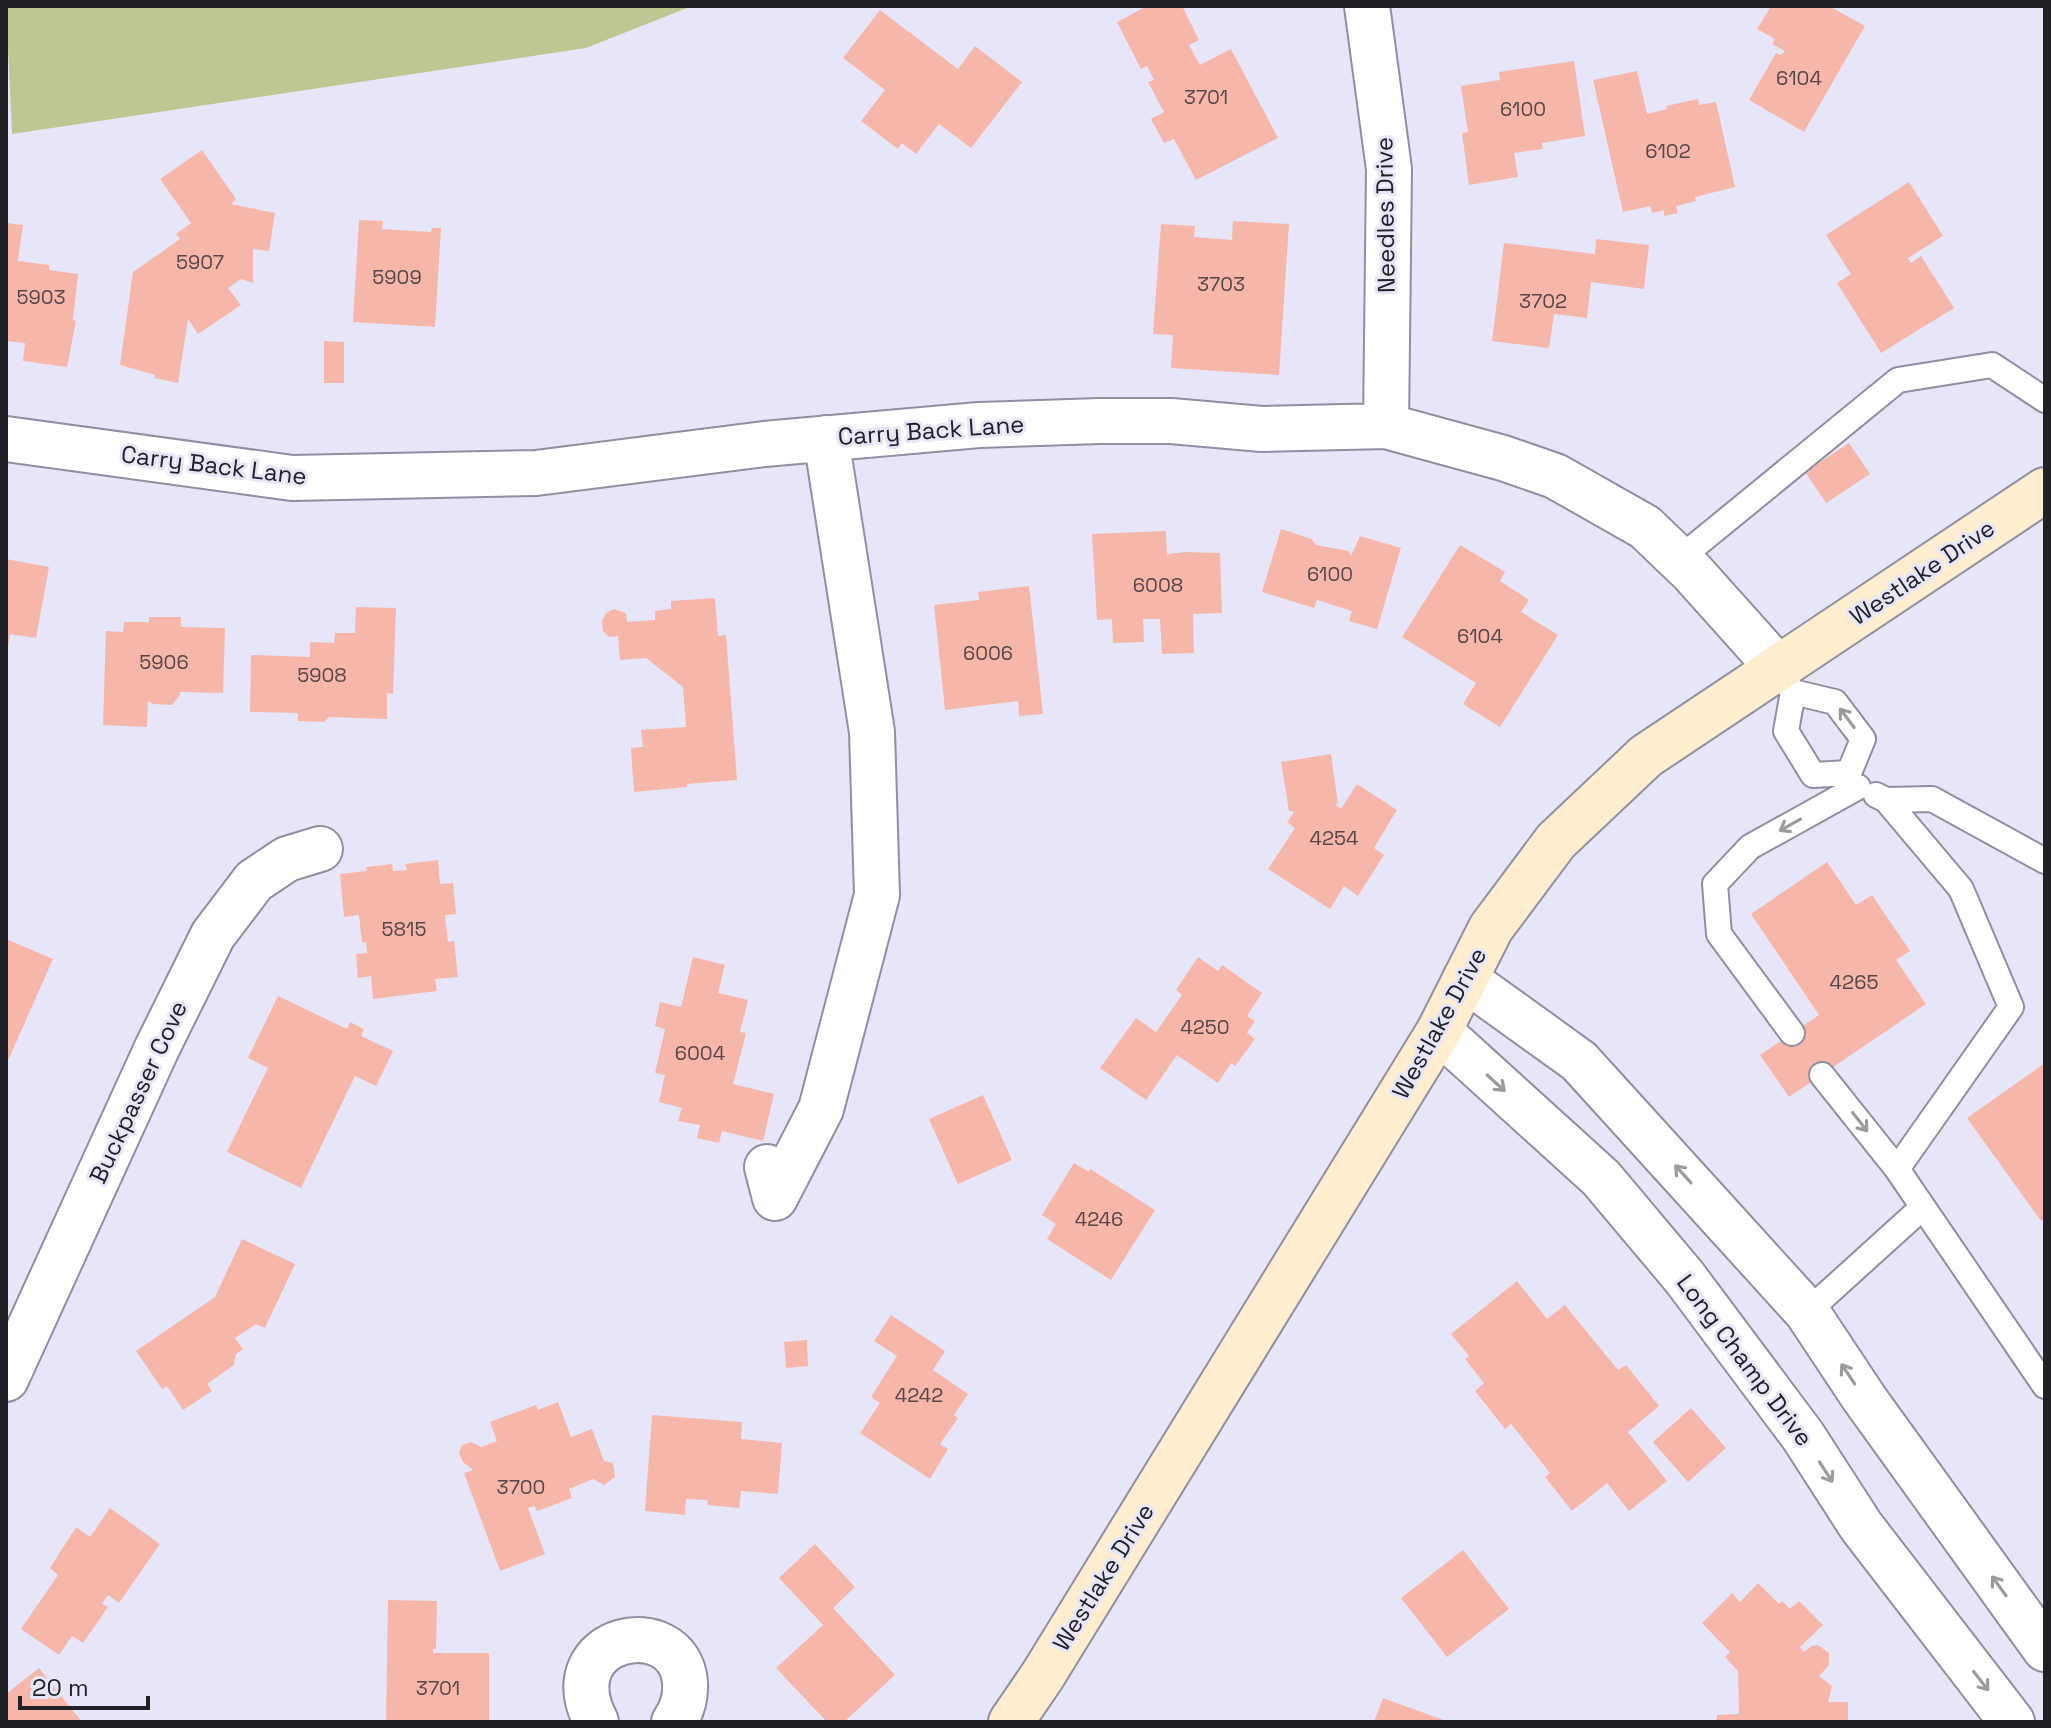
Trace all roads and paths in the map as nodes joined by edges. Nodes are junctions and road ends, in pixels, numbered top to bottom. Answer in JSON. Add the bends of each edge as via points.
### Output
{"nodes":[{"id":1,"x":1368,"y":6,"type":"edge"},
{"id":2,"x":2045,"y":400,"type":"edge"},
{"id":3,"x":1386,"y":426,"type":"junction"},
{"id":4,"x":826,"y":438,"type":"junction"},
{"id":5,"x":6,"y":439,"type":"edge"},
{"id":6,"x":2045,"y":490,"type":"edge"},
{"id":7,"x":1679,"y":559,"type":"junction"},
{"id":8,"x":1786,"y":680,"type":"junction"},
{"id":9,"x":1854,"y":780,"type":"junction"},
{"id":10,"x":1886,"y":800,"type":"junction"},
{"id":11,"x":320,"y":849,"type":"dead end"},
{"id":12,"x":2045,"y":861,"type":"edge"},
{"id":13,"x":1465,"y":979,"type":"junction"},
{"id":14,"x":1439,"y":1031,"type":"junction"},
{"id":15,"x":1792,"y":1033,"type":"dead end"},
{"id":16,"x":1822,"y":1075,"type":"dead end"},
{"id":17,"x":767,"y":1167,"type":"dead end"},
{"id":18,"x":1897,"y":1169,"type":"junction"},
{"id":19,"x":1923,"y":1207,"type":"junction"},
{"id":20,"x":1807,"y":1312,"type":"junction"},
{"id":21,"x":6,"y":1379,"type":"edge"},
{"id":22,"x":2045,"y":1386,"type":"edge"},
{"id":23,"x":2045,"y":1649,"type":"edge"},
{"id":24,"x":596,"y":1722,"type":"edge"},
{"id":25,"x":674,"y":1722,"type":"edge"},
{"id":26,"x":1011,"y":1722,"type":"edge"},
{"id":27,"x":2012,"y":1722,"type":"edge"}],
"edges":[{"from":1,"to":3,"type":"street","name":"Needles Drive","via":[[1389,169]]},
{"from":2,"to":7,"type":"lane","via":[[1992,365],[1898,380]]},
{"from":3,"to":4,"type":"street","name":"Carry Back Lane","via":[[1262,429],[1100,421]]},
{"from":3,"to":7,"type":"street","name":"Carry Back Lane","via":[[1555,476],[1645,527]]},
{"from":4,"to":5,"type":"street","name":"Carry Back Lane","via":[[536,473],[292,478]]},
{"from":4,"to":17,"type":"street","via":[[872,732],[877,895],[821,1109],[775,1198]]},
{"from":6,"to":8,"type":"street","name":"Westlake Drive"},
{"from":7,"to":8,"type":"street","name":"Carry Back Lane"},
{"from":9,"to":8,"type":"lane","one_way":true,"via":[[1863,739],[1835,702]]},
{"from":8,"to":9,"type":"lane","via":[[1786,731],[1813,775]]},
{"from":8,"to":13,"type":"street","name":"Westlake Drive","via":[[1646,756],[1556,841],[1491,928]]},
{"from":9,"to":10,"type":"lane"},
{"from":9,"to":15,"type":"lane","one_way":true,"via":[[1750,847],[1715,884],[1719,934]]},
{"from":10,"to":12,"type":"lane","via":[[1932,799]]},
{"from":10,"to":18,"type":"lane","via":[[1961,889],[2011,1007]]},
{"from":11,"to":21,"type":"street","name":"Buckpasser Cove","via":[[287,859],[254,881],[213,935]]},
{"from":13,"to":14,"type":"street","name":"Westlake Drive"},
{"from":20,"to":13,"type":"street","one_way":true,"via":[[1579,1061]]},
{"from":14,"to":26,"type":"street","name":"Westlake Drive"},
{"from":14,"to":27,"type":"street","name":"Long Champ Drive","one_way":true,"via":[[1601,1178],[1685,1278],[1803,1436],[1861,1526]]},
{"from":16,"to":18,"type":"lane","one_way":true},
{"from":18,"to":19,"type":"lane"},
{"from":19,"to":20,"type":"lane"},
{"from":19,"to":22,"type":"lane"},
{"from":23,"to":20,"type":"street","one_way":true},
{"from":24,"to":25,"type":"street","via":[[585,1685],[590,1666],[621,1641],[640,1639],[675,1657],[684,1674],[686,1694]]}]}
